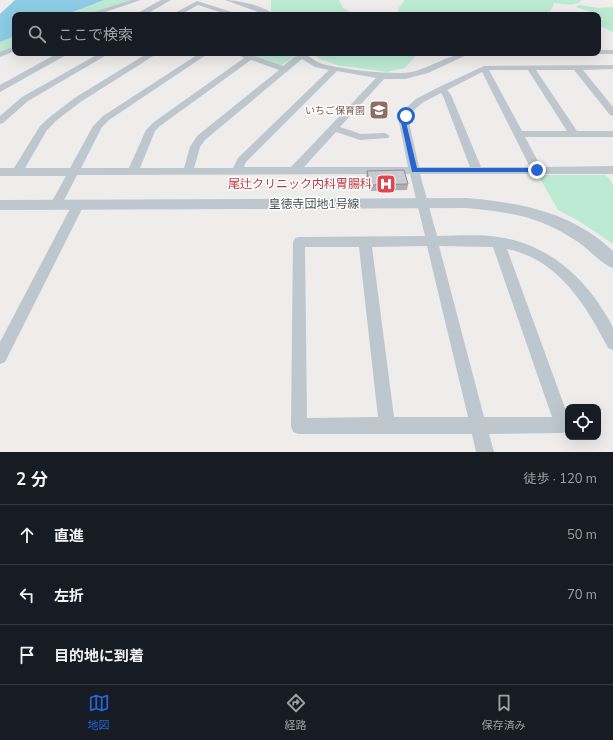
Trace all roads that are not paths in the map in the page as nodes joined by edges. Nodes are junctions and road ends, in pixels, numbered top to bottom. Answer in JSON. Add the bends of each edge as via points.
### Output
{"nodes":[{"id":1,"x":138,"y":0,"type":"edge"},
{"id":2,"x":167,"y":0,"type":"edge"},
{"id":3,"x":228,"y":0,"type":"edge"},
{"id":4,"x":99,"y":12,"type":"edge"},
{"id":5,"x":144,"y":12,"type":"edge"},
{"id":6,"x":180,"y":12,"type":"edge"},
{"id":7,"x":218,"y":12,"type":"edge"},
{"id":8,"x":266,"y":12,"type":"edge"},
{"id":9,"x":12,"y":49,"type":"edge"},
{"id":10,"x":601,"y":52,"type":"edge"},
{"id":11,"x":613,"y":52,"type":"edge"},
{"id":12,"x":0,"y":55,"type":"edge"},
{"id":13,"x":59,"y":56,"type":"edge"},
{"id":14,"x":101,"y":56,"type":"edge"},
{"id":15,"x":149,"y":56,"type":"edge"},
{"id":16,"x":200,"y":56,"type":"edge"},
{"id":17,"x":247,"y":56,"type":"edge"},
{"id":18,"x":298,"y":56,"type":"edge"},
{"id":19,"x":303,"y":56,"type":"edge"},
{"id":20,"x":460,"y":56,"type":"edge"},
{"id":21,"x":250,"y":57,"type":"junction"},
{"id":22,"x":530,"y":67,"type":"junction"},
{"id":23,"x":576,"y":67,"type":"junction"},
{"id":24,"x":613,"y":67,"type":"edge"},
{"id":25,"x":484,"y":68,"type":"junction"},
{"id":26,"x":284,"y":69,"type":"junction"},
{"id":27,"x":335,"y":69,"type":"junction"},
{"id":28,"x":382,"y":76,"type":"junction"},
{"id":29,"x":0,"y":88,"type":"edge"},
{"id":30,"x":442,"y":89,"type":"junction"},
{"id":31,"x":613,"y":113,"type":"edge"},
{"id":32,"x":0,"y":121,"type":"edge"},
{"id":33,"x":334,"y":128,"type":"junction"},
{"id":34,"x":518,"y":134,"type":"junction"},
{"id":35,"x":574,"y":134,"type":"junction"},
{"id":36,"x":613,"y":134,"type":"edge"},
{"id":37,"x":385,"y":136,"type":"dead end"},
{"id":38,"x":414,"y":170,"type":"junction"},
{"id":39,"x":477,"y":170,"type":"junction"},
{"id":40,"x":537,"y":170,"type":"junction"},
{"id":41,"x":609,"y":170,"type":"edge"},
{"id":42,"x":133,"y":171,"type":"junction"},
{"id":43,"x":188,"y":171,"type":"junction"},
{"id":44,"x":237,"y":171,"type":"junction"},
{"id":45,"x":294,"y":171,"type":"junction"},
{"id":46,"x":0,"y":172,"type":"edge"},
{"id":47,"x":17,"y":172,"type":"junction"},
{"id":48,"x":74,"y":172,"type":"junction"},
{"id":49,"x":613,"y":180,"type":"edge"},
{"id":50,"x":78,"y":204,"type":"junction"},
{"id":51,"x":423,"y":204,"type":"junction"},
{"id":52,"x":0,"y":205,"type":"edge"},
{"id":53,"x":56,"y":205,"type":"junction"},
{"id":54,"x":365,"y":241,"type":"junction"},
{"id":55,"x":432,"y":241,"type":"junction"},
{"id":56,"x":498,"y":242,"type":"junction"},
{"id":57,"x":613,"y":261,"type":"edge"},
{"id":58,"x":613,"y":342,"type":"edge"},
{"id":59,"x":0,"y":357,"type":"edge"},
{"id":60,"x":387,"y":426,"type":"junction"},
{"id":61,"x":478,"y":426,"type":"junction"},
{"id":62,"x":485,"y":452,"type":"edge"}],
"edges":[{"from":1,"to":4,"type":"street"},
{"from":2,"to":5,"type":"street"},
{"from":3,"to":8,"type":"street"},
{"from":6,"to":7,"type":"street","via":[[196,3]]},
{"from":9,"to":12,"type":"street"},
{"from":10,"to":11,"type":"street"},
{"from":13,"to":29,"type":"street"},
{"from":14,"to":32,"type":"street","via":[[25,99]]},
{"from":15,"to":47,"type":"street","via":[[79,99],[54,118],[44,128]]},
{"from":16,"to":48,"type":"street","via":[[106,118],[98,126]]},
{"from":17,"to":21,"type":"street"},
{"from":18,"to":26,"type":"street"},
{"from":19,"to":27,"type":"street","via":[[318,65]]},
{"from":20,"to":28,"type":"street","via":[[418,74]]},
{"from":21,"to":26,"type":"street"},
{"from":21,"to":42,"type":"street","via":[[157,124],[151,130]]},
{"from":22,"to":23,"type":"street"},
{"from":22,"to":25,"type":"street"},
{"from":22,"to":35,"type":"street"},
{"from":23,"to":24,"type":"street"},
{"from":23,"to":31,"type":"street"},
{"from":25,"to":30,"type":"street"},
{"from":25,"to":34,"type":"street"},
{"from":26,"to":43,"type":"street","via":[[201,138],[195,147]]},
{"from":27,"to":28,"type":"street"},
{"from":27,"to":44,"type":"street","via":[[242,160]]},
{"from":28,"to":33,"type":"street"},
{"from":30,"to":38,"type":"street","via":[[413,105],[404,122]]},
{"from":30,"to":39,"type":"street","via":[[447,94]]},
{"from":33,"to":37,"type":"street","via":[[360,137]]},
{"from":33,"to":45,"type":"street"},
{"from":34,"to":35,"type":"street"},
{"from":34,"to":40,"type":"street"},
{"from":35,"to":36,"type":"street"},
{"from":38,"to":39,"type":"street"},
{"from":38,"to":45,"type":"street"},
{"from":38,"to":51,"type":"street"},
{"from":39,"to":40,"type":"street"},
{"from":40,"to":41,"type":"street"},
{"from":41,"to":49,"type":"street"},
{"from":42,"to":43,"type":"street"},
{"from":42,"to":48,"type":"street"},
{"from":43,"to":44,"type":"street"},
{"from":44,"to":45,"type":"street"},
{"from":46,"to":47,"type":"street"},
{"from":47,"to":48,"type":"street"},
{"from":48,"to":53,"type":"street"},
{"from":50,"to":51,"type":"street","name":"皇徳寺団地1号線"},
{"from":50,"to":53,"type":"street","name":"皇徳寺団地1号線"},
{"from":50,"to":59,"type":"street"},
{"from":51,"to":55,"type":"street"},
{"from":51,"to":57,"type":"street","name":"皇徳寺団地1号線","via":[[500,205],[531,212],[560,224],[587,240]]},
{"from":52,"to":53,"type":"street","name":"皇徳寺団地1号線"},
{"from":54,"to":55,"type":"street"},
{"from":54,"to":60,"type":"street"},
{"from":54,"to":60,"type":"street","via":[[299,242],[299,426]]},
{"from":55,"to":56,"type":"street"},
{"from":55,"to":61,"type":"street"},
{"from":56,"to":58,"type":"street","via":[[537,255],[564,272],[586,294]]},
{"from":56,"to":61,"type":"street","via":[[563,425]]},
{"from":60,"to":61,"type":"street"},
{"from":61,"to":62,"type":"street"}]}
